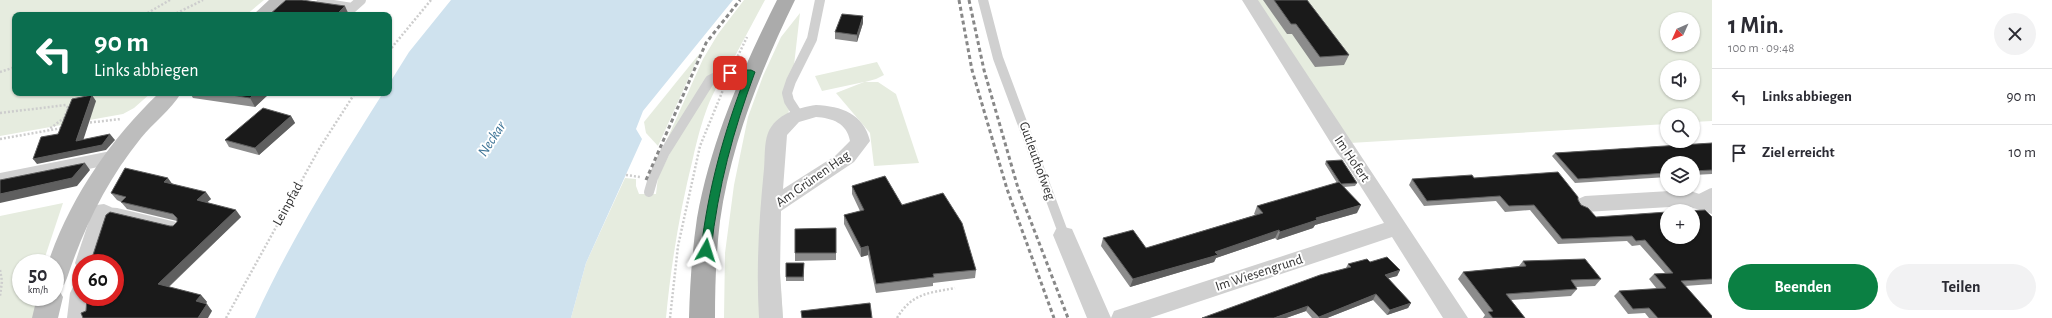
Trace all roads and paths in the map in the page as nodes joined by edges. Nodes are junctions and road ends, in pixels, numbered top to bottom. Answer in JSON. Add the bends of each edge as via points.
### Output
{"nodes":[{"id":1,"x":170,"y":0,"type":"edge"},
{"id":2,"x":202,"y":0,"type":"edge"},
{"id":3,"x":280,"y":0,"type":"edge"},
{"id":4,"x":324,"y":0,"type":"edge"},
{"id":5,"x":361,"y":0,"type":"edge"},
{"id":6,"x":431,"y":0,"type":"edge"},
{"id":7,"x":786,"y":0,"type":"edge"},
{"id":8,"x":820,"y":0,"type":"edge"},
{"id":9,"x":984,"y":0,"type":"edge"},
{"id":10,"x":1250,"y":0,"type":"edge"},
{"id":11,"x":149,"y":12,"type":"edge"},
{"id":12,"x":179,"y":12,"type":"edge"},
{"id":13,"x":266,"y":12,"type":"edge"},
{"id":14,"x":392,"y":47,"type":"edge"},
{"id":15,"x":12,"y":68,"type":"edge"},
{"id":16,"x":0,"y":72,"type":"edge"},
{"id":17,"x":751,"y":72,"type":"junction"},
{"id":18,"x":168,"y":96,"type":"edge"},
{"id":19,"x":353,"y":96,"type":"edge"},
{"id":20,"x":0,"y":113,"type":"edge"},
{"id":21,"x":798,"y":115,"type":"junction"},
{"id":22,"x":148,"y":117,"type":"junction"},
{"id":23,"x":85,"y":124,"type":"edge"},
{"id":24,"x":69,"y":127,"type":"edge"},
{"id":25,"x":46,"y":131,"type":"junction"},
{"id":26,"x":0,"y":139,"type":"edge"},
{"id":27,"x":116,"y":157,"type":"junction"},
{"id":28,"x":626,"y":175,"type":"dead end"},
{"id":29,"x":638,"y":177,"type":"dead end"},
{"id":30,"x":0,"y":180,"type":"edge"},
{"id":31,"x":649,"y":192,"type":"dead end"},
{"id":32,"x":1707,"y":199,"type":"edge"},
{"id":33,"x":1586,"y":204,"type":"dead end"},
{"id":34,"x":770,"y":209,"type":"junction"},
{"id":35,"x":104,"y":212,"type":"junction"},
{"id":36,"x":81,"y":214,"type":"junction"},
{"id":37,"x":176,"y":227,"type":"edge"},
{"id":38,"x":1397,"y":227,"type":"junction"},
{"id":39,"x":1064,"y":235,"type":"joint"},
{"id":40,"x":89,"y":254,"type":"edge"},
{"id":41,"x":64,"y":256,"type":"edge"},
{"id":42,"x":0,"y":270,"type":"edge"},
{"id":43,"x":955,"y":288,"type":"dead end"},
{"id":44,"x":0,"y":296,"type":"edge"},
{"id":45,"x":48,"y":306,"type":"edge"},
{"id":46,"x":80,"y":306,"type":"edge"},
{"id":47,"x":45,"y":318,"type":"edge"},
{"id":48,"x":79,"y":318,"type":"edge"},
{"id":49,"x":226,"y":318,"type":"edge"},
{"id":50,"x":702,"y":318,"type":"edge"},
{"id":51,"x":771,"y":318,"type":"edge"},
{"id":52,"x":897,"y":318,"type":"edge"},
{"id":53,"x":1099,"y":318,"type":"edge"},
{"id":54,"x":1122,"y":318,"type":"edge"},
{"id":55,"x":1456,"y":318,"type":"edge"}],
"edges":[{"from":1,"to":11,"type":"path"},
{"from":2,"to":12,"type":"path"},
{"from":3,"to":13,"type":"main road"},
{"from":4,"to":5,"type":"lane","via":[[321,3],[352,8]]},
{"from":6,"to":14,"type":"path"},
{"from":7,"to":17,"type":"main road"},
{"from":8,"to":21,"type":"lane","via":[[812,40],[787,91],[789,101]]},
{"from":9,"to":39,"type":"lane","name":"Gutleuthofweg","via":[[998,58]]},
{"from":10,"to":38,"type":"street","name":"Im Hofert"},
{"from":15,"to":16,"type":"path"},
{"from":17,"to":31,"type":"lane","via":[[724,73],[710,80],[665,152]]},
{"from":17,"to":50,"type":"main road","via":[[735,114],[711,206]]},
{"from":18,"to":22,"type":"main road"},
{"from":19,"to":49,"type":"path","name":"Leinpfad","via":[[318,149]]},
{"from":20,"to":25,"type":"path","via":[[66,105],[68,108],[64,118]]},
{"from":21,"to":34,"type":"street","name":"Am Grünen Hag","via":[[785,122],[777,134]]},
{"from":21,"to":34,"type":"street","name":"Am Grünen Hag","via":[[822,111],[848,119],[858,130],[860,141],[848,158],[812,179]]},
{"from":22,"to":23,"type":"path"},
{"from":22,"to":27,"type":"main road"},
{"from":24,"to":25,"type":"path"},
{"from":25,"to":26,"type":"path"},
{"from":27,"to":30,"type":"street"},
{"from":27,"to":36,"type":"main road"},
{"from":28,"to":29,"type":"path"},
{"from":32,"to":33,"type":"street","via":[[1679,198]]},
{"from":34,"to":51,"type":"street","name":"Am Grünen Hag","via":[[768,271]]},
{"from":35,"to":36,"type":"street"},
{"from":35,"to":37,"type":"lane"},
{"from":35,"to":40,"type":"street"},
{"from":36,"to":41,"type":"main road"},
{"from":38,"to":54,"type":"street","name":"Im Wiesengrund"},
{"from":38,"to":55,"type":"street","name":"Im Hofert"},
{"from":39,"to":53,"type":"street","name":"Gutleuthofweg"},
{"from":42,"to":44,"type":"path"},
{"from":43,"to":52,"type":"path","via":[[916,296],[903,305]]},
{"from":45,"to":47,"type":"main road"},
{"from":46,"to":48,"type":"street"}]}
